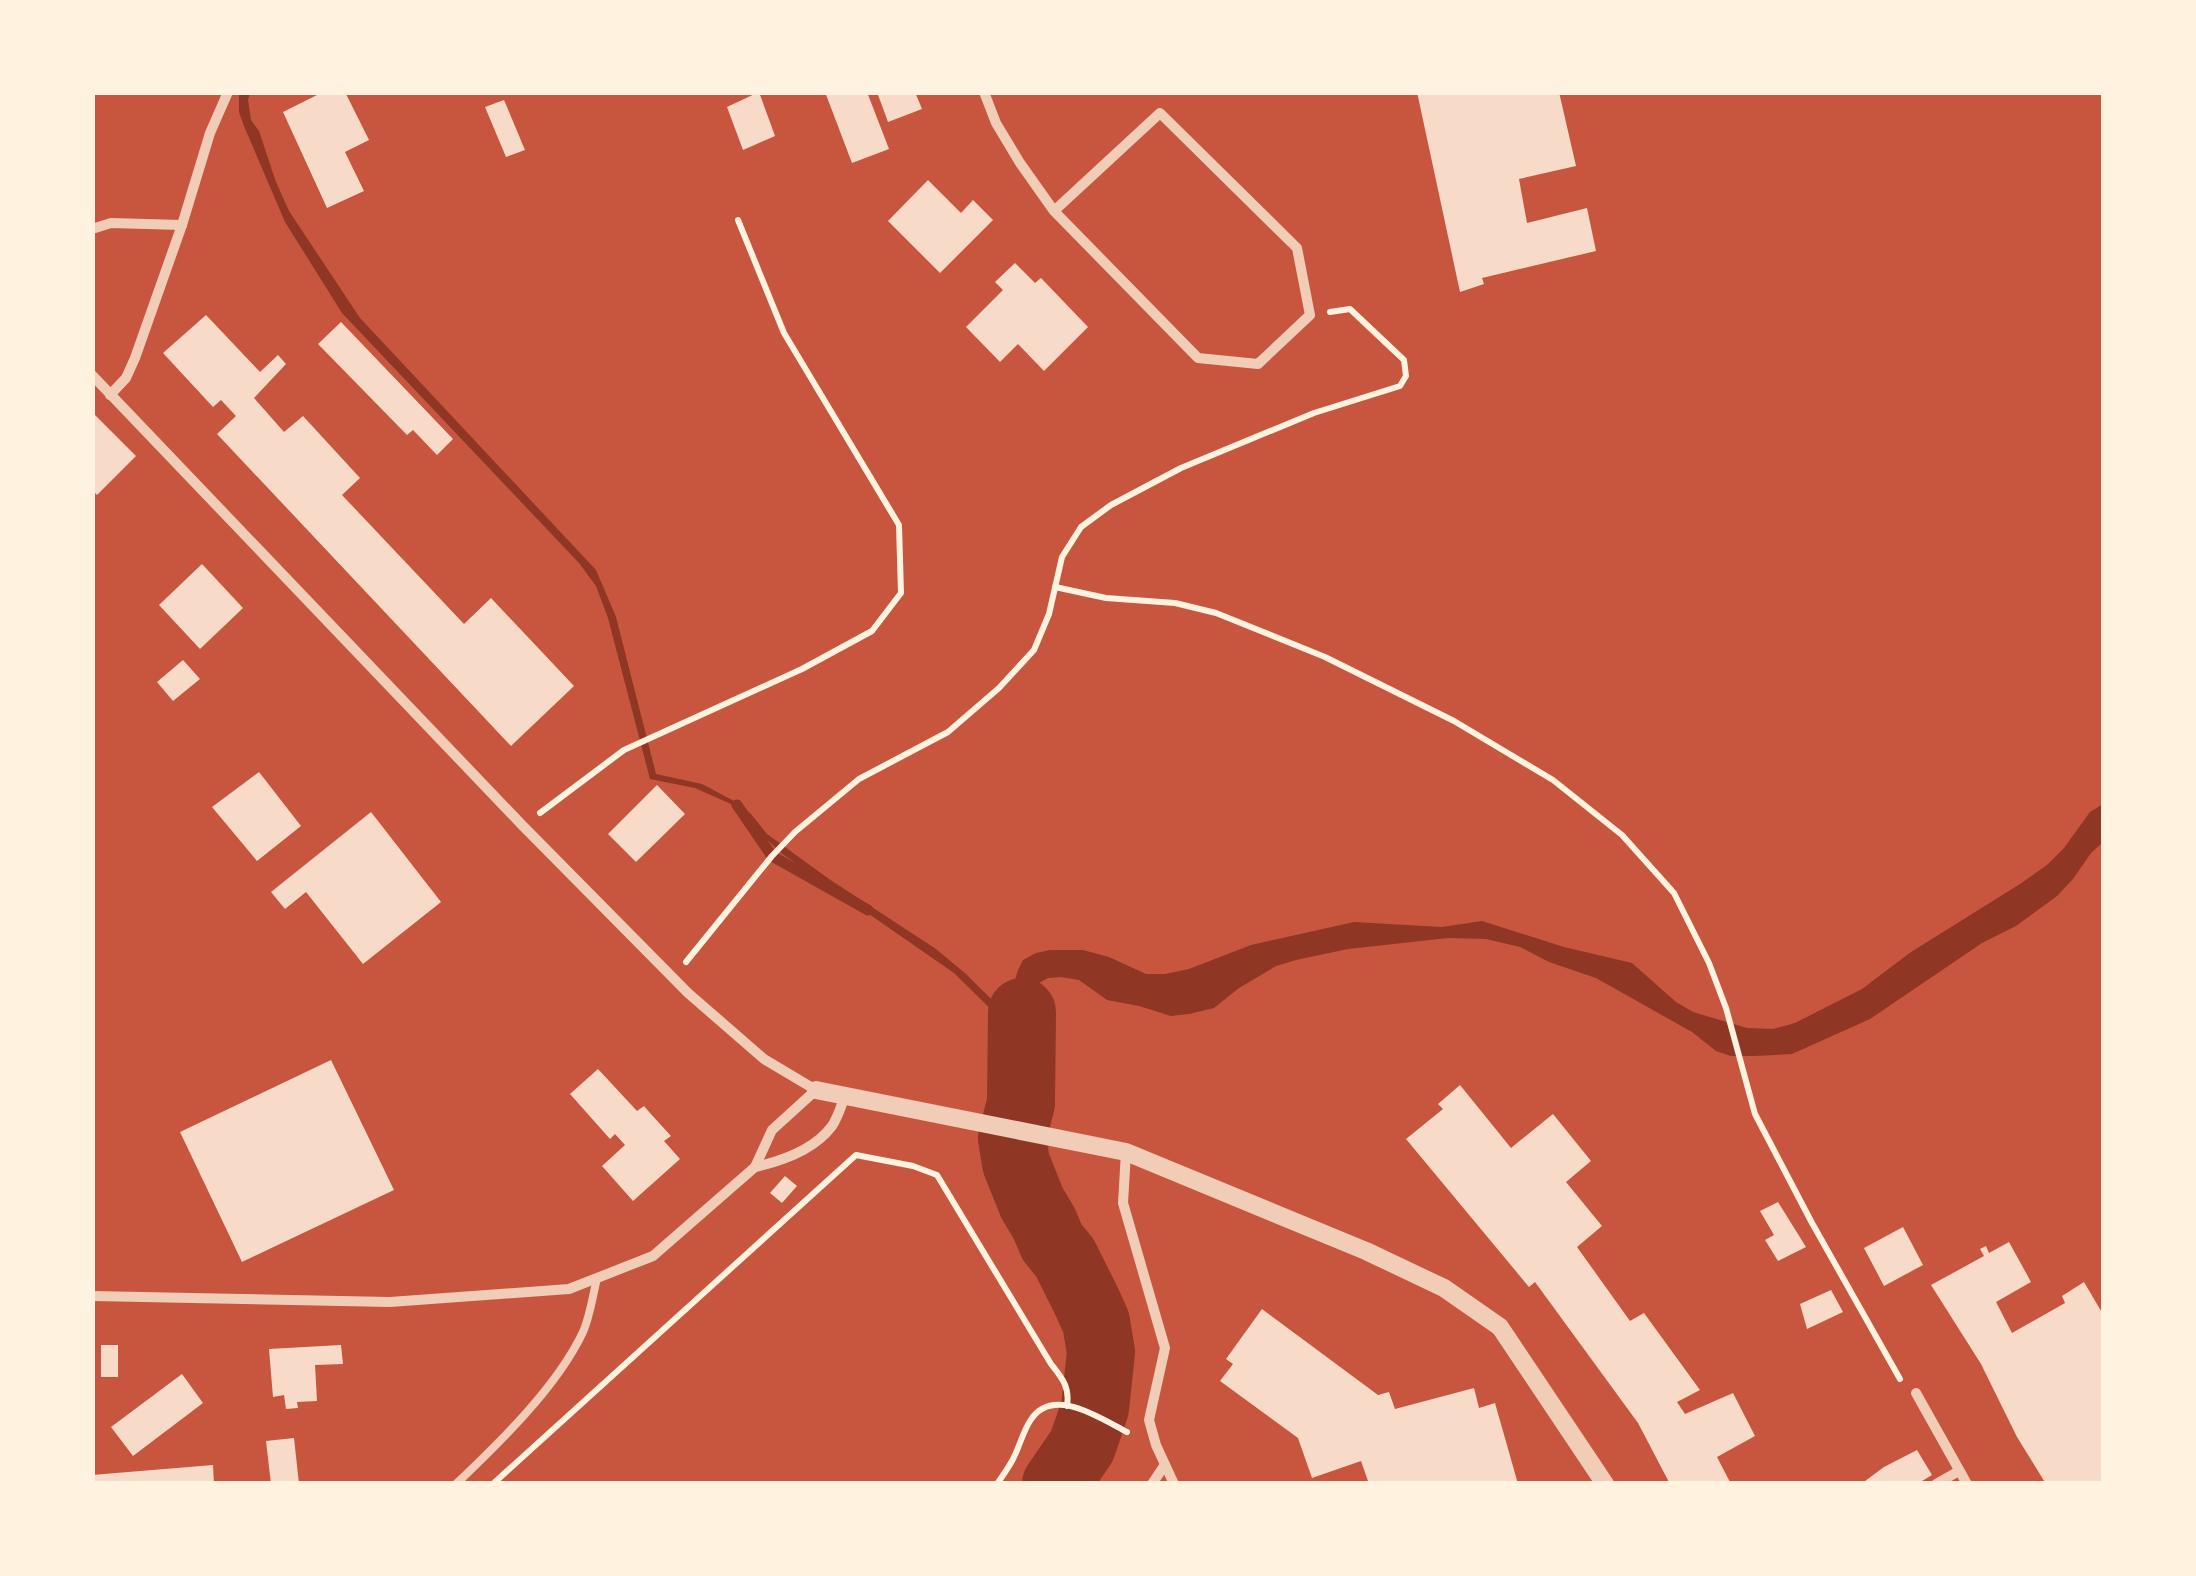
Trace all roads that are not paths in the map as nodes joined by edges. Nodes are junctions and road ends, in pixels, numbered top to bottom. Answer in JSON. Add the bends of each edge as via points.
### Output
{"nodes":[{"id":1,"x":228,"y":92,"type":"edge"},
{"id":2,"x":984,"y":92,"type":"edge"},
{"id":3,"x":1054,"y":211,"type":"junction"},
{"id":4,"x":182,"y":225,"type":"junction"},
{"id":5,"x":92,"y":229,"type":"edge"},
{"id":6,"x":92,"y":376,"type":"edge"},
{"id":7,"x":110,"y":396,"type":"junction"},
{"id":8,"x":816,"y":1090,"type":"junction"},
{"id":9,"x":845,"y":1096,"type":"junction"},
{"id":10,"x":1126,"y":1152,"type":"junction"},
{"id":11,"x":755,"y":1167,"type":"junction"},
{"id":12,"x":597,"y":1278,"type":"junction"},
{"id":13,"x":92,"y":1296,"type":"edge"},
{"id":14,"x":1916,"y":1392,"type":"road end"},
{"id":15,"x":1164,"y":1466,"type":"junction"},
{"id":16,"x":1959,"y":1470,"type":"junction"},
{"id":17,"x":456,"y":1484,"type":"edge"},
{"id":18,"x":1152,"y":1484,"type":"edge"},
{"id":19,"x":1174,"y":1484,"type":"edge"},
{"id":20,"x":1605,"y":1484,"type":"edge"},
{"id":21,"x":1936,"y":1484,"type":"edge"},
{"id":22,"x":1967,"y":1484,"type":"edge"}],
"edges":[{"from":1,"to":4,"type":"street"},
{"from":2,"to":3,"type":"street","via":[[996,123]]},
{"from":3,"to":3,"type":"street","via":[[1198,358],[1258,364],[1310,315],[1297,248],[1160,113]]},
{"from":4,"to":5,"type":"street","via":[[111,223]]},
{"from":4,"to":7,"type":"street","via":[[135,358]]},
{"from":6,"to":7,"type":"street"},
{"from":7,"to":8,"type":"street","via":[[673,978],[764,1059]]},
{"from":8,"to":9,"type":"street"},
{"from":8,"to":11,"type":"street","via":[[772,1130]]},
{"from":9,"to":10,"type":"street"},
{"from":9,"to":11,"type":"street","via":[[820,1140]]},
{"from":10,"to":15,"type":"street","via":[[1123,1203],[1164,1348],[1149,1420]]},
{"from":10,"to":20,"type":"street","via":[[1366,1251],[1444,1288],[1500,1326]]},
{"from":11,"to":12,"type":"street","via":[[653,1256]]},
{"from":12,"to":13,"type":"street","via":[[569,1289],[390,1302]]},
{"from":12,"to":17,"type":"lane","via":[[584,1330],[549,1386]]},
{"from":14,"to":16,"type":"street"},
{"from":15,"to":18,"type":"street"},
{"from":15,"to":19,"type":"street"},
{"from":16,"to":21,"type":"street"},
{"from":16,"to":22,"type":"street"}]}
